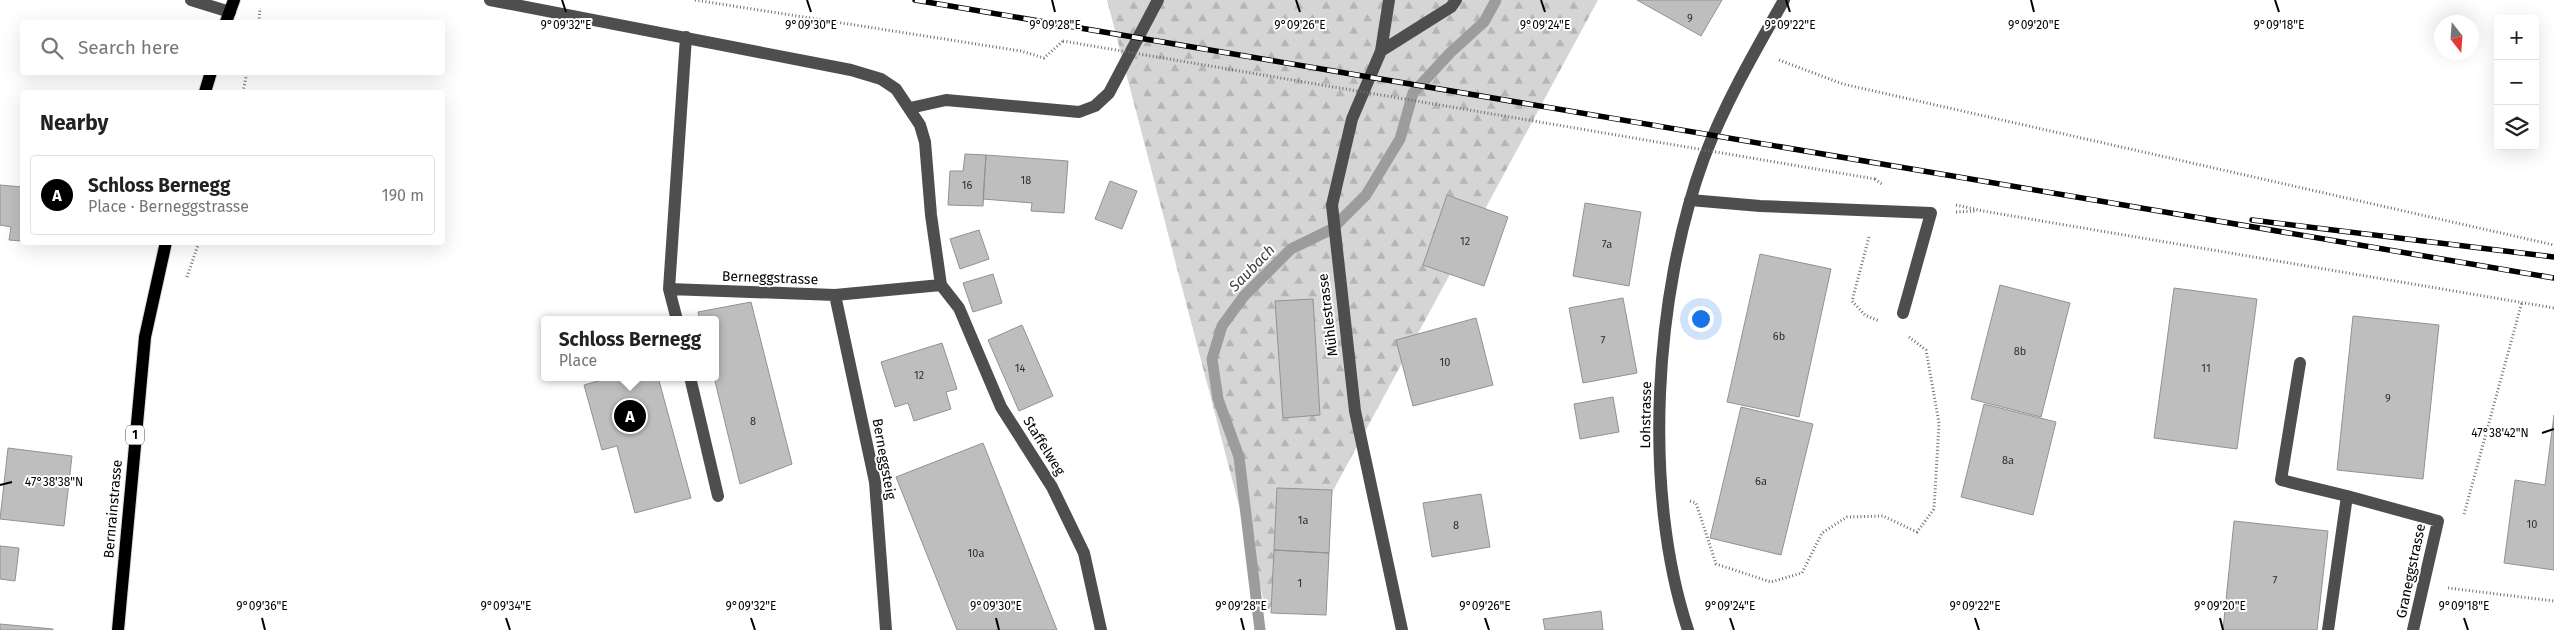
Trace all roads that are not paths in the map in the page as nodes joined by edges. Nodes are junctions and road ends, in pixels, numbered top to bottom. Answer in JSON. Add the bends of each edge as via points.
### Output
{"nodes":[{"id":1,"x":191,"y":0,"type":"edge"},
{"id":2,"x":490,"y":0,"type":"edge"},
{"id":3,"x":1158,"y":0,"type":"edge"},
{"id":4,"x":1389,"y":0,"type":"edge"},
{"id":5,"x":1456,"y":0,"type":"edge"},
{"id":6,"x":1784,"y":0,"type":"edge"},
{"id":7,"x":230,"y":12,"type":"edge"},
{"id":8,"x":686,"y":37,"type":"junction"},
{"id":9,"x":1381,"y":52,"type":"junction"},
{"id":10,"x":210,"y":75,"type":"edge"},
{"id":11,"x":206,"y":90,"type":"edge"},
{"id":12,"x":910,"y":108,"type":"junction"},
{"id":13,"x":1690,"y":200,"type":"junction"},
{"id":14,"x":165,"y":245,"type":"edge"},
{"id":15,"x":941,"y":285,"type":"junction"},
{"id":16,"x":669,"y":289,"type":"junction"},
{"id":17,"x":835,"y":295,"type":"junction"},
{"id":18,"x":1903,"y":313,"type":"dead end"},
{"id":19,"x":675,"y":316,"type":"edge"},
{"id":20,"x":2300,"y":363,"type":"dead end"},
{"id":21,"x":691,"y":381,"type":"edge"},
{"id":22,"x":718,"y":496,"type":"dead end"},
{"id":23,"x":2347,"y":496,"type":"junction"},
{"id":24,"x":118,"y":630,"type":"edge"},
{"id":25,"x":886,"y":630,"type":"edge"},
{"id":26,"x":1101,"y":630,"type":"edge"},
{"id":27,"x":1402,"y":630,"type":"edge"},
{"id":28,"x":1688,"y":630,"type":"edge"},
{"id":29,"x":2328,"y":630,"type":"edge"},
{"id":30,"x":2413,"y":630,"type":"edge"}],
"edges":[{"from":1,"to":7,"type":"street"},
{"from":2,"to":8,"type":"street"},
{"from":3,"to":12,"type":"street","via":[[1109,93],[1095,106],[1079,112],[946,100]]},
{"from":4,"to":9,"type":"street","name":"Mühlestrasse"},
{"from":5,"to":9,"type":"street","via":[[1451,7]]},
{"from":6,"to":13,"type":"street","name":"Lohstrasse","via":[[1722,113]]},
{"from":8,"to":12,"type":"street","via":[[881,79],[896,89]]},
{"from":8,"to":16,"type":"street"},
{"from":9,"to":27,"type":"street","name":"Mühlestrasse","via":[[1352,119],[1332,205],[1355,411]]},
{"from":10,"to":11,"type":"main road"},
{"from":12,"to":15,"type":"street","via":[[925,142]]},
{"from":13,"to":18,"type":"street","via":[[1760,206],[1931,212]]},
{"from":13,"to":28,"type":"street","name":"Lohstrasse","via":[[1673,266],[1663,343],[1660,420],[1662,494],[1673,572]]},
{"from":14,"to":24,"type":"main road","name":"Bernrainstrasse","number":"1","via":[[145,337]]},
{"from":15,"to":17,"type":"street","name":"Berneggstrasse"},
{"from":15,"to":26,"type":"street","name":"Staffelweg","via":[[959,308],[1001,407],[1052,487],[1084,553]]},
{"from":16,"to":17,"type":"street","name":"Berneggstrasse"},
{"from":16,"to":19,"type":"street"},
{"from":17,"to":25,"type":"street","name":"Berneggsteig","via":[[875,482]]},
{"from":20,"to":23,"type":"street","name":"Graneggstrasse","via":[[2281,480]]},
{"from":21,"to":22,"type":"street"},
{"from":23,"to":29,"type":"street"},
{"from":23,"to":30,"type":"street","name":"Graneggstrasse","via":[[2438,520]]}]}
